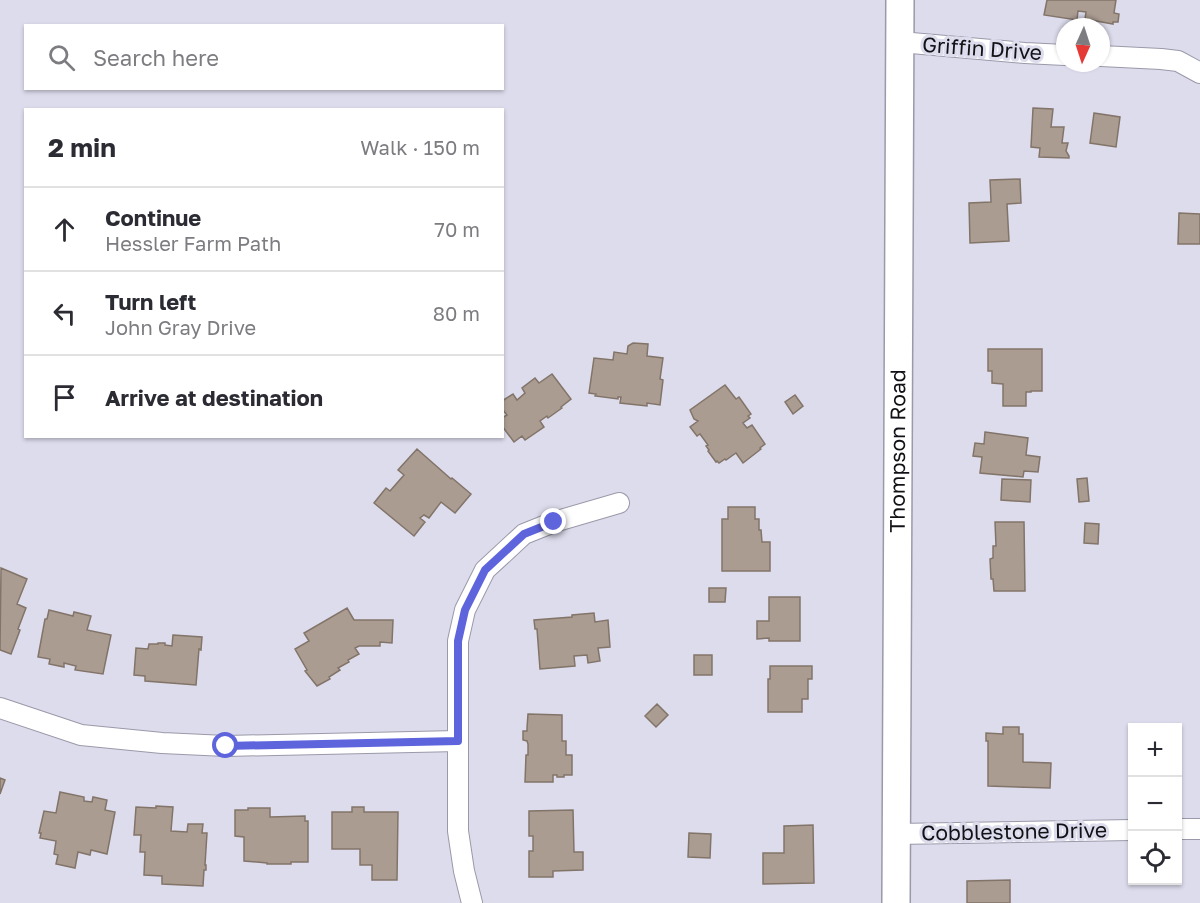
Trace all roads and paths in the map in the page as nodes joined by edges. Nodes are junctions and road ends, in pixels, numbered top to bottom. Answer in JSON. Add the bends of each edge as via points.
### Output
{"nodes":[{"id":1,"x":900,"y":0,"type":"edge"},
{"id":2,"x":900,"y":42,"type":"junction"},
{"id":3,"x":1056,"y":55,"type":"edge"},
{"id":4,"x":1110,"y":56,"type":"edge"},
{"id":5,"x":1200,"y":73,"type":"edge"},
{"id":6,"x":620,"y":503,"type":"dead end"},
{"id":7,"x":0,"y":708,"type":"edge"},
{"id":8,"x":458,"y":741,"type":"junction"},
{"id":9,"x":1182,"y":829,"type":"edge"},
{"id":10,"x":1200,"y":829,"type":"edge"},
{"id":11,"x":1128,"y":830,"type":"edge"},
{"id":12,"x":896,"y":834,"type":"junction"},
{"id":13,"x":472,"y":903,"type":"edge"},
{"id":14,"x":897,"y":903,"type":"edge"}],
"edges":[{"from":1,"to":2,"type":"street","name":"Thompson Road"},
{"from":2,"to":3,"type":"street","name":"Griffin Drive"},
{"from":2,"to":12,"type":"street","name":"Thompson Road"},
{"from":4,"to":5,"type":"street","via":[[1178,62]]},
{"from":6,"to":8,"type":"street","via":[[524,534],[485,570],[465,610],[458,641]]},
{"from":7,"to":8,"type":"street","via":[[81,735],[162,743],[226,746]]},
{"from":8,"to":13,"type":"street","via":[[458,831]]},
{"from":9,"to":10,"type":"street"},
{"from":11,"to":12,"type":"street","name":"Cobblestone Drive"},
{"from":12,"to":14,"type":"street","name":"Thompson Road"}]}
